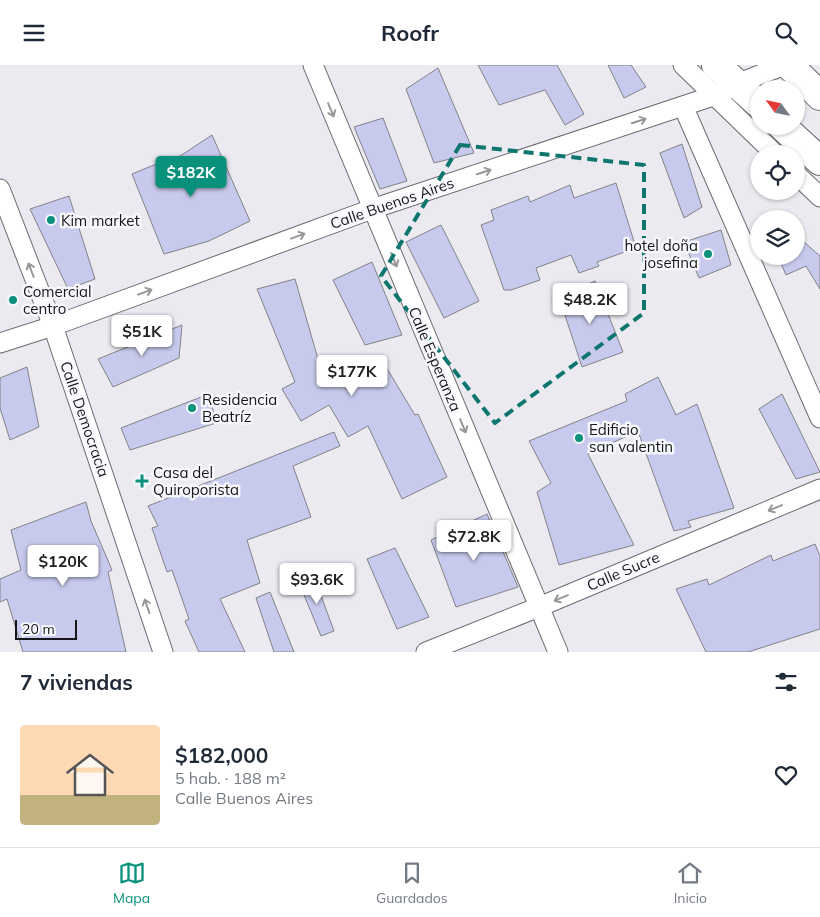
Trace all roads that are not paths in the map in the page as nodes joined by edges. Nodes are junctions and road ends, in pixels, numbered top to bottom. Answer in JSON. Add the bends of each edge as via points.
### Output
{"nodes":[{"id":1,"x":312,"y":65,"type":"edge"},
{"id":2,"x":683,"y":65,"type":"edge"},
{"id":3,"x":716,"y":65,"type":"edge"},
{"id":4,"x":784,"y":65,"type":"edge"},
{"id":5,"x":789,"y":65,"type":"edge"},
{"id":6,"x":726,"y":89,"type":"junction"},
{"id":7,"x":820,"y":96,"type":"edge"},
{"id":8,"x":750,"y":100,"type":"edge"},
{"id":9,"x":683,"y":106,"type":"junction"},
{"id":10,"x":792,"y":135,"type":"edge"},
{"id":11,"x":768,"y":145,"type":"edge"},
{"id":12,"x":820,"y":161,"type":"edge"},
{"id":13,"x":805,"y":183,"type":"edge"},
{"id":14,"x":0,"y":189,"type":"edge"},
{"id":15,"x":820,"y":197,"type":"edge"},
{"id":16,"x":372,"y":209,"type":"junction"},
{"id":17,"x":53,"y":326,"type":"junction"},
{"id":18,"x":0,"y":343,"type":"edge"},
{"id":19,"x":820,"y":418,"type":"edge"},
{"id":20,"x":820,"y":489,"type":"edge"},
{"id":21,"x":539,"y":607,"type":"junction"},
{"id":22,"x":163,"y":652,"type":"edge"},
{"id":23,"x":426,"y":652,"type":"edge"},
{"id":24,"x":558,"y":652,"type":"edge"}],
"edges":[{"from":1,"to":16,"type":"street","name":"Calle Esperanza","one_way":true},
{"from":2,"to":6,"type":"street"},
{"from":3,"to":6,"type":"highway"},
{"from":4,"to":6,"type":"street","name":"Calle Buenos Aires"},
{"from":5,"to":7,"type":"highway"},
{"from":6,"to":8,"type":"highway"},
{"from":6,"to":9,"type":"street","name":"Calle Buenos Aires"},
{"from":6,"to":11,"type":"street"},
{"from":16,"to":9,"type":"street","name":"Calle Buenos Aires","one_way":true},
{"from":9,"to":19,"type":"street"},
{"from":10,"to":12,"type":"highway"},
{"from":13,"to":15,"type":"street"},
{"from":17,"to":14,"type":"street","name":"Calle Democracia","one_way":true},
{"from":17,"to":16,"type":"street","name":"Calle Buenos Aires","one_way":true},
{"from":16,"to":21,"type":"street","name":"Calle Esperanza","one_way":true},
{"from":17,"to":18,"type":"street","name":"Calle Buenos Aires"},
{"from":22,"to":17,"type":"street","name":"Calle Democracia","one_way":true},
{"from":20,"to":21,"type":"street","name":"Calle Sucre","one_way":true},
{"from":21,"to":23,"type":"street","name":"Calle Sucre"},
{"from":21,"to":24,"type":"street","name":"Calle Esperanza"}]}
